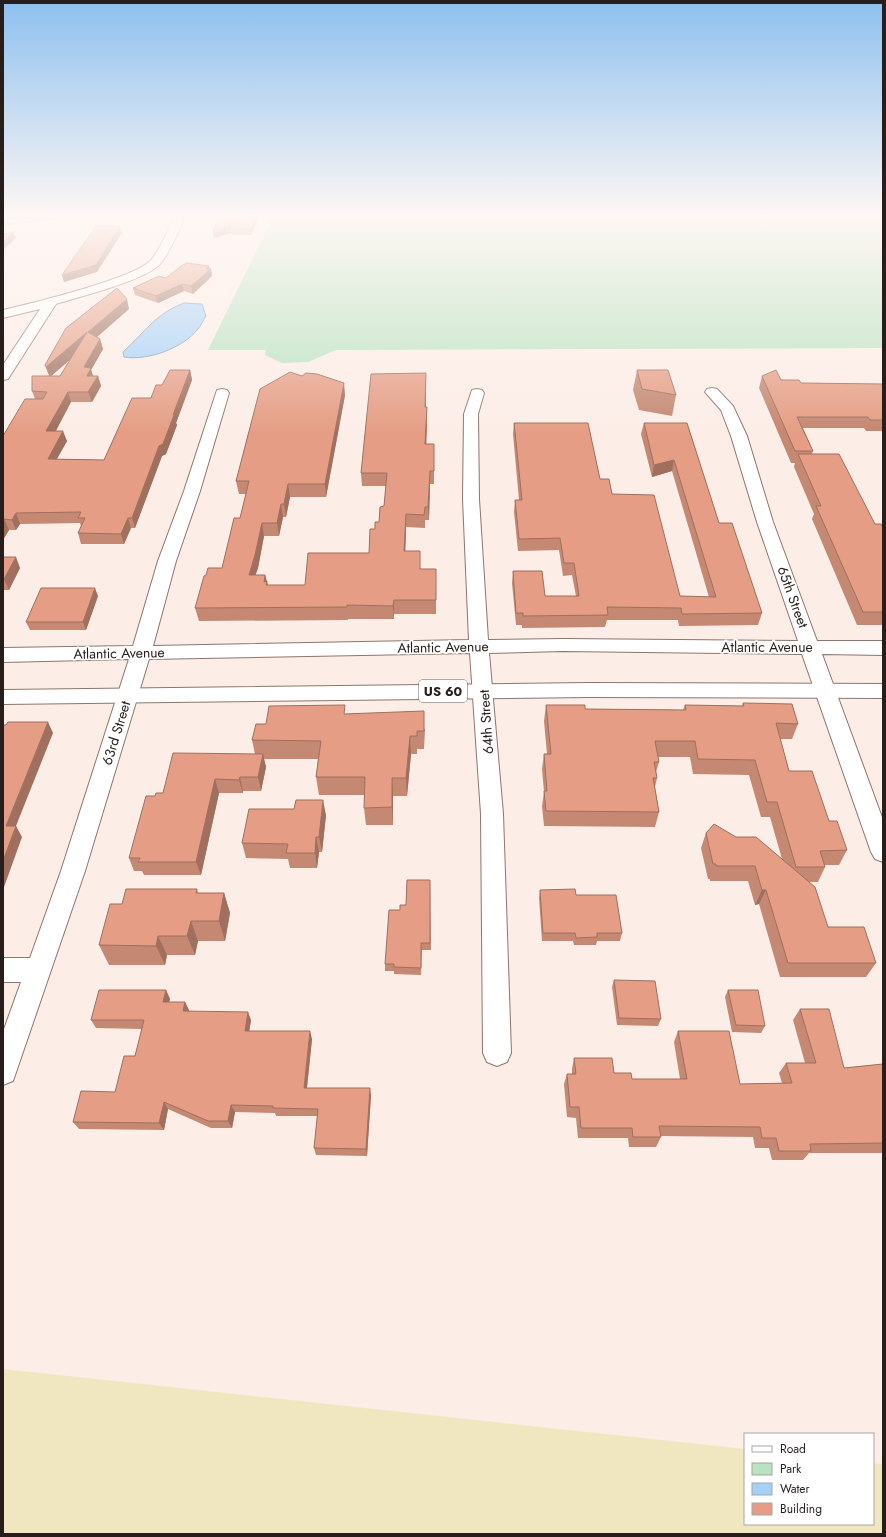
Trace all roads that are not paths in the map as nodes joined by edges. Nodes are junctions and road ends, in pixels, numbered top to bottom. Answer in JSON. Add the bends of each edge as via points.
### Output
{"nodes":[{"id":1,"x":94,"y":289,"type":"edge"},
{"id":2,"x":50,"y":302,"type":"junction"},
{"id":3,"x":3,"y":314,"type":"edge"},
{"id":4,"x":3,"y":376,"type":"edge"},
{"id":5,"x":712,"y":392,"type":"dead end"},
{"id":6,"x":222,"y":393,"type":"dead end"},
{"id":7,"x":477,"y":393,"type":"dead end"},
{"id":8,"x":479,"y":647,"type":"junction"},
{"id":9,"x":811,"y":647,"type":"junction"},
{"id":10,"x":883,"y":648,"type":"edge"},
{"id":11,"x":141,"y":653,"type":"junction"},
{"id":12,"x":3,"y":656,"type":"edge"},
{"id":13,"x":484,"y":691,"type":"junction"},
{"id":14,"x":826,"y":691,"type":"junction"},
{"id":15,"x":883,"y":691,"type":"edge"},
{"id":16,"x":128,"y":696,"type":"junction"},
{"id":17,"x":3,"y":697,"type":"edge"},
{"id":18,"x":883,"y":852,"type":"edge"},
{"id":19,"x":3,"y":970,"type":"edge"},
{"id":20,"x":39,"y":970,"type":"junction"},
{"id":21,"x":497,"y":1053,"type":"dead end"},
{"id":22,"x":3,"y":1072,"type":"edge"}],
"edges":[{"from":1,"to":2,"type":"main road"},
{"from":2,"to":3,"type":"main road"},
{"from":2,"to":4,"type":"main road"},
{"from":5,"to":9,"type":"main road","name":"65th Street","via":[[728,409],[739,436],[765,522]]},
{"from":6,"to":11,"type":"main road","name":"63rd Street","via":[[167,561]]},
{"from":7,"to":8,"type":"main road","name":"64th Street","via":[[471,414]]},
{"from":8,"to":9,"type":"main road","name":"Atlantic Avenue"},
{"from":8,"to":11,"type":"main road","name":"Atlantic Avenue"},
{"from":8,"to":13,"type":"main road","name":"64th Street"},
{"from":9,"to":10,"type":"main road","name":"Atlantic Avenue"},
{"from":9,"to":14,"type":"main road","name":"65th Street"},
{"from":11,"to":12,"type":"main road","name":"Atlantic Avenue"},
{"from":11,"to":16,"type":"main road","name":"63rd Street"},
{"from":13,"to":14,"type":"main road","number":"US 60"},
{"from":13,"to":16,"type":"main road","number":"US 60"},
{"from":13,"to":21,"type":"main road","name":"64th Street","via":[[492,814]]},
{"from":14,"to":15,"type":"main road","number":"US 60"},
{"from":14,"to":18,"type":"main road","name":"65th Street"},
{"from":16,"to":17,"type":"main road","number":"US 60"},
{"from":16,"to":20,"type":"main road","name":"63rd Street"},
{"from":19,"to":20,"type":"main road"},
{"from":20,"to":22,"type":"main road","name":"63rd Street"}]}
